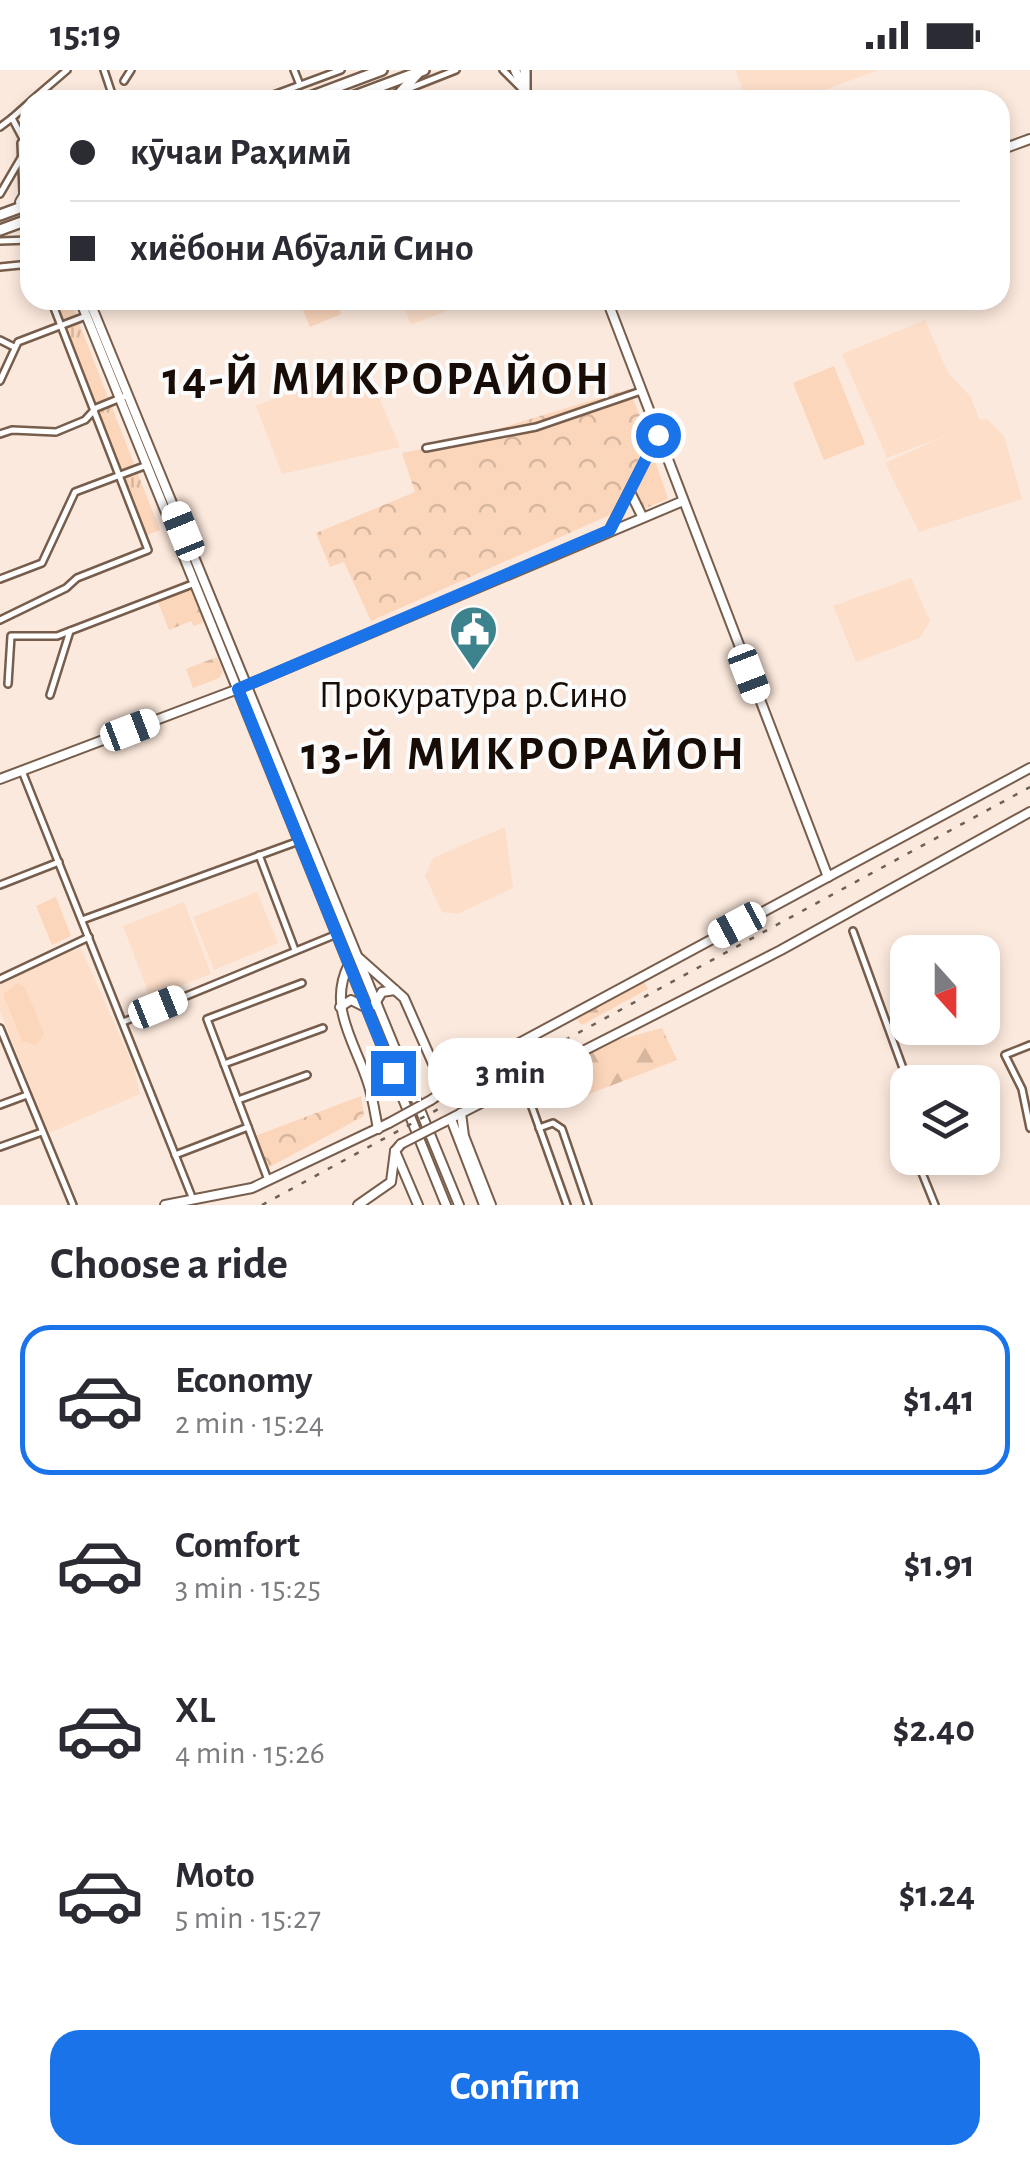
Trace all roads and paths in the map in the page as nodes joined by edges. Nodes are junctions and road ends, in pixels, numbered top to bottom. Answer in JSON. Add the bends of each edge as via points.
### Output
{"nodes":[{"id":1,"x":67,"y":70,"type":"edge"},
{"id":2,"x":132,"y":70,"type":"edge"},
{"id":3,"x":294,"y":70,"type":"edge"},
{"id":4,"x":341,"y":70,"type":"edge"},
{"id":5,"x":382,"y":70,"type":"edge"},
{"id":6,"x":456,"y":70,"type":"edge"},
{"id":7,"x":503,"y":70,"type":"edge"},
{"id":8,"x":421,"y":71,"type":"edge"},
{"id":9,"x":124,"y":81,"type":"dead end"},
{"id":10,"x":300,"y":85,"type":"junction"},
{"id":11,"x":44,"y":90,"type":"edge"},
{"id":12,"x":287,"y":90,"type":"edge"},
{"id":13,"x":329,"y":90,"type":"edge"},
{"id":14,"x":371,"y":90,"type":"edge"},
{"id":15,"x":404,"y":90,"type":"edge"},
{"id":16,"x":409,"y":90,"type":"edge"},
{"id":17,"x":521,"y":90,"type":"edge"},
{"id":18,"x":20,"y":111,"type":"edge"},
{"id":19,"x":12,"y":118,"type":"junction"},
{"id":20,"x":0,"y":127,"type":"edge"},
{"id":21,"x":20,"y":138,"type":"edge"},
{"id":22,"x":20,"y":159,"type":"edge"},
{"id":23,"x":0,"y":194,"type":"edge"},
{"id":24,"x":54,"y":310,"type":"edge"},
{"id":25,"x":84,"y":310,"type":"edge"},
{"id":26,"x":94,"y":310,"type":"edge"},
{"id":27,"x":610,"y":310,"type":"edge"},
{"id":28,"x":86,"y":316,"type":"junction"},
{"id":29,"x":61,"y":326,"type":"junction"},
{"id":30,"x":0,"y":340,"type":"edge"},
{"id":31,"x":14,"y":347,"type":"junction"},
{"id":32,"x":0,"y":380,"type":"edge"},
{"id":33,"x":641,"y":391,"type":"junction"},
{"id":34,"x":124,"y":397,"type":"junction"},
{"id":35,"x":92,"y":412,"type":"junction"},
{"id":36,"x":0,"y":434,"type":"edge"},
{"id":37,"x":658,"y":435,"type":"junction"},
{"id":38,"x":426,"y":448,"type":"dead end"},
{"id":39,"x":147,"y":466,"type":"junction"},
{"id":40,"x":118,"y":476,"type":"junction"},
{"id":41,"x":630,"y":492,"type":"junction"},
{"id":42,"x":683,"y":500,"type":"junction"},
{"id":43,"x":642,"y":516,"type":"junction"},
{"id":44,"x":610,"y":530,"type":"junction"},
{"id":45,"x":0,"y":579,"type":"edge"},
{"id":46,"x":194,"y":583,"type":"junction"},
{"id":47,"x":0,"y":620,"type":"edge"},
{"id":48,"x":70,"y":631,"type":"junction"},
{"id":49,"x":8,"y":684,"type":"dead end"},
{"id":50,"x":242,"y":687,"type":"junction"},
{"id":51,"x":50,"y":695,"type":"dead end"},
{"id":52,"x":1030,"y":768,"type":"edge"},
{"id":53,"x":22,"y":771,"type":"junction"},
{"id":54,"x":0,"y":779,"type":"edge"},
{"id":55,"x":1030,"y":812,"type":"edge"},
{"id":56,"x":300,"y":840,"type":"junction"},
{"id":57,"x":259,"y":855,"type":"junction"},
{"id":58,"x":59,"y":862,"type":"junction"},
{"id":59,"x":828,"y":876,"type":"junction"},
{"id":60,"x":0,"y":885,"type":"edge"},
{"id":61,"x":82,"y":920,"type":"junction"},
{"id":62,"x":853,"y":931,"type":"dead end"},
{"id":63,"x":337,"y":934,"type":"junction"},
{"id":64,"x":89,"y":937,"type":"junction"},
{"id":65,"x":295,"y":950,"type":"junction"},
{"id":66,"x":356,"y":955,"type":"junction"},
{"id":67,"x":349,"y":964,"type":"junction"},
{"id":68,"x":0,"y":979,"type":"edge"},
{"id":69,"x":302,"y":982,"type":"dead end"},
{"id":70,"x":399,"y":992,"type":"junction"},
{"id":71,"x":370,"y":1006,"type":"junction"},
{"id":72,"x":340,"y":1007,"type":"junction"},
{"id":73,"x":123,"y":1022,"type":"junction"},
{"id":74,"x":0,"y":1028,"type":"edge"},
{"id":75,"x":322,"y":1028,"type":"dead end"},
{"id":76,"x":1030,"y":1044,"type":"edge"},
{"id":77,"x":224,"y":1064,"type":"junction"},
{"id":78,"x":902,"y":1065,"type":"edge"},
{"id":79,"x":306,"y":1075,"type":"dead end"},
{"id":80,"x":523,"y":1082,"type":"junction"},
{"id":81,"x":446,"y":1091,"type":"junction"},
{"id":82,"x":27,"y":1095,"type":"junction"},
{"id":83,"x":238,"y":1100,"type":"junction"},
{"id":84,"x":0,"y":1104,"type":"edge"},
{"id":85,"x":461,"y":1113,"type":"junction"},
{"id":86,"x":448,"y":1120,"type":"junction"},
{"id":87,"x":248,"y":1127,"type":"junction"},
{"id":88,"x":539,"y":1128,"type":"junction"},
{"id":89,"x":1030,"y":1128,"type":"edge"},
{"id":90,"x":378,"y":1130,"type":"junction"},
{"id":91,"x":42,"y":1132,"type":"junction"},
{"id":92,"x":0,"y":1147,"type":"edge"},
{"id":93,"x":398,"y":1147,"type":"junction"},
{"id":94,"x":175,"y":1155,"type":"junction"},
{"id":95,"x":394,"y":1165,"type":"junction"},
{"id":96,"x":923,"y":1175,"type":"edge"},
{"id":97,"x":268,"y":1180,"type":"junction"},
{"id":98,"x":391,"y":1182,"type":"junction"},
{"id":99,"x":405,"y":1186,"type":"junction"},
{"id":100,"x":192,"y":1197,"type":"junction"},
{"id":101,"x":164,"y":1204,"type":"edge"},
{"id":102,"x":73,"y":1205,"type":"edge"},
{"id":103,"x":358,"y":1205,"type":"edge"},
{"id":104,"x":415,"y":1205,"type":"edge"},
{"id":105,"x":446,"y":1205,"type":"edge"},
{"id":106,"x":459,"y":1205,"type":"edge"},
{"id":107,"x":488,"y":1205,"type":"edge"},
{"id":108,"x":567,"y":1205,"type":"edge"},
{"id":109,"x":588,"y":1205,"type":"edge"},
{"id":110,"x":934,"y":1205,"type":"edge"}],
"edges":[{"from":1,"to":11,"type":"street"},
{"from":2,"to":9,"type":"street"},
{"from":3,"to":10,"type":"street"},
{"from":4,"to":10,"type":"street"},
{"from":5,"to":13,"type":"main road"},
{"from":6,"to":16,"type":"street"},
{"from":7,"to":17,"type":"street"},
{"from":8,"to":14,"type":"main road"},
{"from":8,"to":15,"type":"main road"},
{"from":10,"to":12,"type":"street"},
{"from":18,"to":19,"type":"street"},
{"from":19,"to":20,"type":"street"},
{"from":19,"to":21,"type":"street"},
{"from":22,"to":23,"type":"street"},
{"from":24,"to":29,"type":"street"},
{"from":25,"to":28,"type":"street"},
{"from":26,"to":34,"type":"street"},
{"from":27,"to":33,"type":"street"},
{"from":28,"to":29,"type":"street"},
{"from":28,"to":34,"type":"street"},
{"from":29,"to":31,"type":"street"},
{"from":29,"to":35,"type":"street"},
{"from":30,"to":31,"type":"street"},
{"from":31,"to":32,"type":"street"},
{"from":33,"to":37,"type":"street"},
{"from":33,"to":38,"type":"street","via":[[536,428]]},
{"from":34,"to":35,"type":"street"},
{"from":34,"to":39,"type":"street"},
{"from":34,"to":50,"type":"street"},
{"from":35,"to":36,"type":"street","via":[[56,432]]},
{"from":35,"to":40,"type":"street"},
{"from":37,"to":41,"type":"street"},
{"from":37,"to":42,"type":"street"},
{"from":39,"to":40,"type":"street"},
{"from":39,"to":46,"type":"street"},
{"from":40,"to":45,"type":"street","via":[[76,492],[42,563]]},
{"from":40,"to":47,"type":"street","via":[[146,552],[77,578]]},
{"from":41,"to":43,"type":"street"},
{"from":41,"to":44,"type":"street"},
{"from":42,"to":43,"type":"street"},
{"from":42,"to":59,"type":"street"},
{"from":43,"to":44,"type":"street"},
{"from":44,"to":50,"type":"street"},
{"from":46,"to":48,"type":"street"},
{"from":46,"to":50,"type":"street"},
{"from":48,"to":49,"type":"street","via":[[11,636]]},
{"from":48,"to":51,"type":"street"},
{"from":50,"to":53,"type":"street"},
{"from":50,"to":56,"type":"street"},
{"from":50,"to":66,"type":"street"},
{"from":52,"to":59,"type":"street"},
{"from":53,"to":54,"type":"street"},
{"from":53,"to":58,"type":"street"},
{"from":55,"to":80,"type":"street"},
{"from":56,"to":57,"type":"street"},
{"from":56,"to":63,"type":"street"},
{"from":57,"to":61,"type":"street"},
{"from":57,"to":65,"type":"street"},
{"from":58,"to":60,"type":"street"},
{"from":58,"to":61,"type":"street"},
{"from":59,"to":81,"type":"street","via":[[499,1054]]},
{"from":61,"to":64,"type":"street"},
{"from":62,"to":78,"type":"street"},
{"from":63,"to":65,"type":"street"},
{"from":63,"to":67,"type":"street"},
{"from":64,"to":68,"type":"street"},
{"from":64,"to":73,"type":"street"},
{"from":65,"to":73,"type":"street"},
{"from":66,"to":70,"type":"street"},
{"from":66,"to":71,"type":"street"},
{"from":67,"to":71,"type":"street"},
{"from":67,"to":72,"type":"street"},
{"from":69,"to":77,"type":"street","via":[[208,1019]]},
{"from":70,"to":71,"type":"street","via":[[382,992]]},
{"from":70,"to":81,"type":"street"},
{"from":71,"to":72,"type":"street","via":[[352,1000]]},
{"from":71,"to":105,"type":"street"},
{"from":71,"to":106,"type":"street"},
{"from":72,"to":90,"type":"street"},
{"from":73,"to":94,"type":"street"},
{"from":74,"to":82,"type":"street"},
{"from":75,"to":77,"type":"street"},
{"from":76,"to":89,"type":"street","via":[[1005,1055],[1022,1088]]},
{"from":77,"to":83,"type":"street"},
{"from":79,"to":83,"type":"street"},
{"from":80,"to":85,"type":"street"},
{"from":80,"to":88,"type":"street"},
{"from":81,"to":90,"type":"street","bridge":true},
{"from":82,"to":84,"type":"street"},
{"from":82,"to":91,"type":"street"},
{"from":83,"to":87,"type":"street"},
{"from":85,"to":86,"type":"street"},
{"from":85,"to":107,"type":"street"},
{"from":86,"to":93,"type":"street","bridge":true},
{"from":86,"to":107,"type":"street"},
{"from":87,"to":94,"type":"street"},
{"from":87,"to":97,"type":"street"},
{"from":88,"to":108,"type":"street"},
{"from":88,"to":109,"type":"street","via":[[553,1123],[562,1129]]},
{"from":90,"to":97,"type":"street"},
{"from":91,"to":92,"type":"street"},
{"from":91,"to":102,"type":"street"},
{"from":93,"to":95,"type":"street"},
{"from":93,"to":104,"type":"street"},
{"from":94,"to":100,"type":"street"},
{"from":95,"to":98,"type":"street"},
{"from":95,"to":99,"type":"street"},
{"from":96,"to":110,"type":"street"},
{"from":97,"to":100,"type":"street","via":[[234,1193]]},
{"from":98,"to":99,"type":"street"},
{"from":98,"to":103,"type":"street"},
{"from":99,"to":104,"type":"street"},
{"from":100,"to":101,"type":"street"}]}
